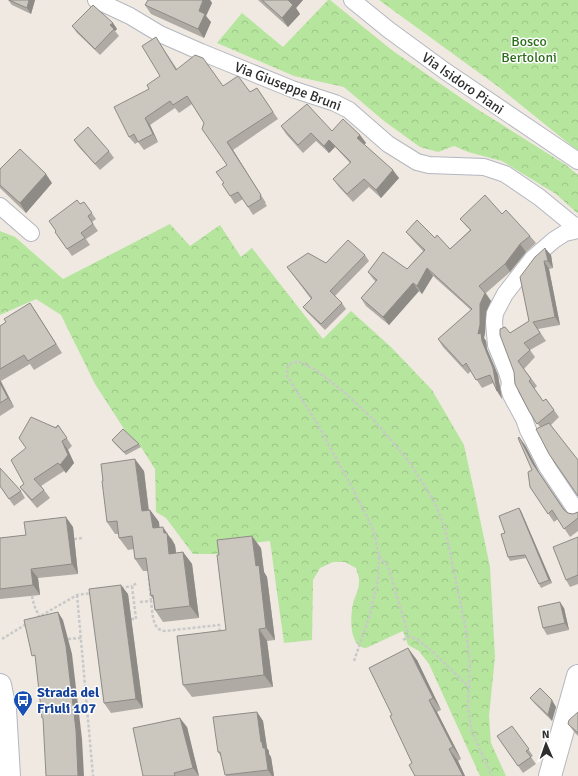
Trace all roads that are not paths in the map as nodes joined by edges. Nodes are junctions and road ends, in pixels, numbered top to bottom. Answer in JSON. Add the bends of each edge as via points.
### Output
{"nodes":[{"id":1,"x":96,"y":0,"type":"edge"},
{"id":2,"x":352,"y":0,"type":"edge"},
{"id":3,"x":578,"y":161,"type":"edge"},
{"id":4,"x":0,"y":206,"type":"edge"},
{"id":5,"x":578,"y":229,"type":"edge"},
{"id":6,"x":31,"y":233,"type":"dead end"},
{"id":7,"x":578,"y":513,"type":"edge"},
{"id":8,"x":578,"y":676,"type":"edge"},
{"id":9,"x":0,"y":685,"type":"edge"},
{"id":10,"x":10,"y":776,"type":"edge"},
{"id":11,"x":550,"y":776,"type":"edge"}],
"edges":[{"from":1,"to":5,"type":"street","name":"Via Giuseppe Bruni","via":[[160,34],[201,52],[349,110],[388,144],[417,162],[429,165],[484,167],[505,174]]},
{"from":2,"to":3,"type":"street","name":"Via Isidoro Piani","via":[[445,71]]},
{"from":4,"to":6,"type":"street"},
{"from":5,"to":7,"type":"street","name":"Via Giuseppe Bruni","via":[[554,240],[533,258],[505,294],[495,313],[494,322],[496,345],[510,382],[511,395],[546,467]]},
{"from":8,"to":11,"type":"street"},
{"from":9,"to":10,"type":"street","via":[[5,709]]}]}
